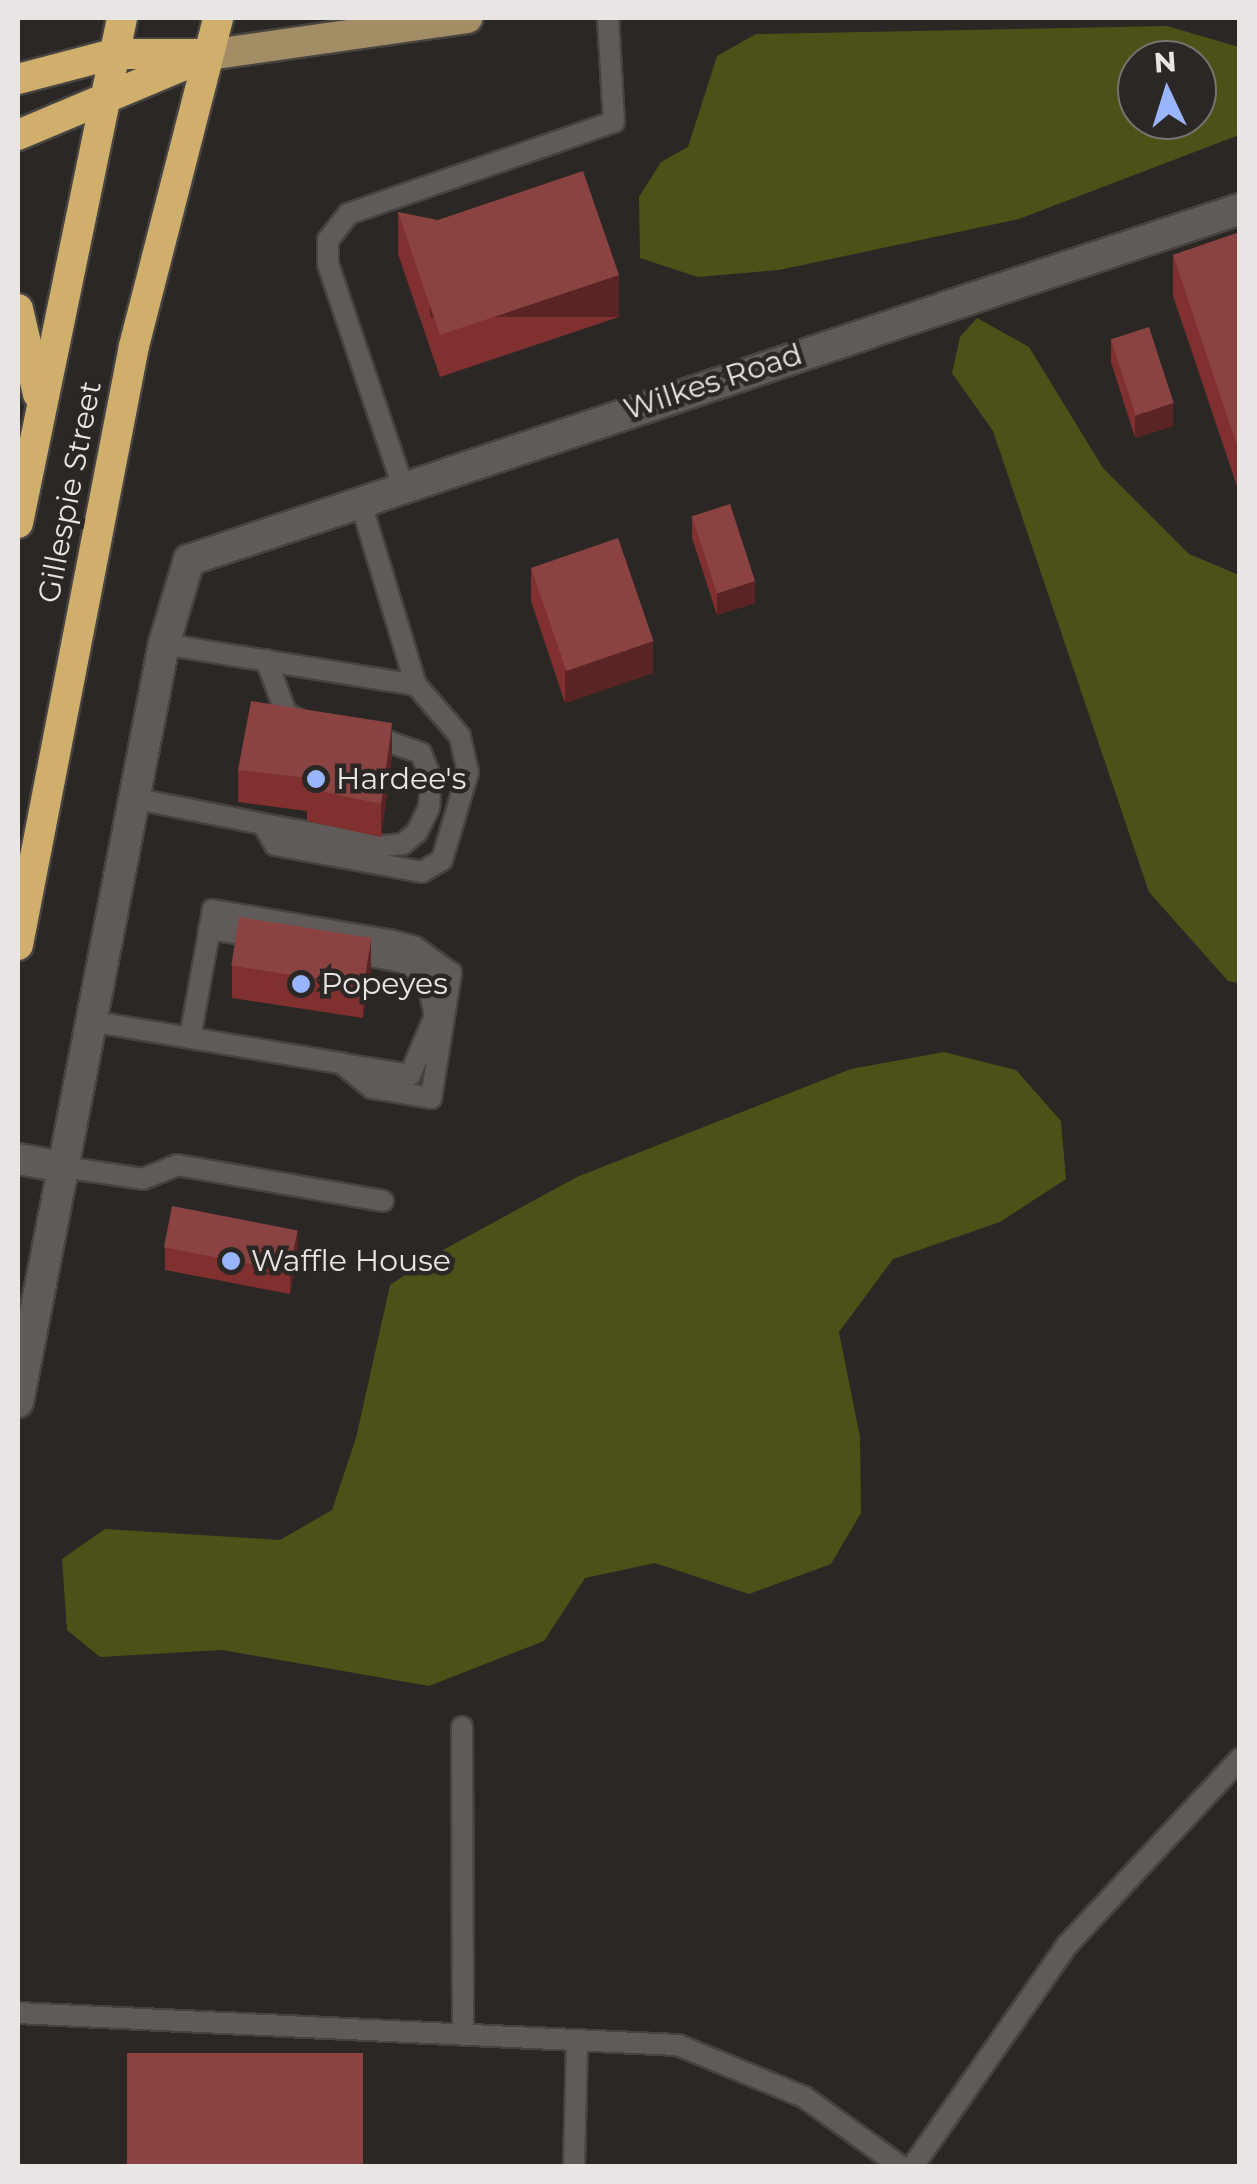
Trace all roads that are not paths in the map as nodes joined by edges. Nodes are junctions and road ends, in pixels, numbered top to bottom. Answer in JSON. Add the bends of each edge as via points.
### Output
{"nodes":[{"id":1,"x":122,"y":18,"type":"edge"},
{"id":2,"x":218,"y":18,"type":"edge"},
{"id":3,"x":457,"y":18,"type":"edge"},
{"id":4,"x":608,"y":18,"type":"edge"},
{"id":5,"x":113,"y":54,"type":"junction"},
{"id":6,"x":208,"y":55,"type":"junction"},
{"id":7,"x":18,"y":79,"type":"edge"},
{"id":8,"x":104,"y":103,"type":"junction"},
{"id":9,"x":18,"y":136,"type":"edge"},
{"id":10,"x":1240,"y":208,"type":"edge"},
{"id":11,"x":18,"y":309,"type":"edge"},
{"id":12,"x":40,"y":407,"type":"junction"},
{"id":13,"x":402,"y":484,"type":"junction"},
{"id":14,"x":360,"y":500,"type":"junction"},
{"id":15,"x":18,"y":523,"type":"edge"},
{"id":16,"x":164,"y":644,"type":"junction"},
{"id":17,"x":266,"y":660,"type":"junction"},
{"id":18,"x":416,"y":685,"type":"junction"},
{"id":19,"x":137,"y":799,"type":"junction"},
{"id":20,"x":263,"y":824,"type":"junction"},
{"id":21,"x":210,"y":928,"type":"junction"},
{"id":22,"x":18,"y":945,"type":"edge"},
{"id":23,"x":95,"y":1022,"type":"junction"},
{"id":24,"x":190,"y":1038,"type":"junction"},
{"id":25,"x":341,"y":1063,"type":"junction"},
{"id":26,"x":18,"y":1160,"type":"edge"},
{"id":27,"x":64,"y":1167,"type":"junction"},
{"id":28,"x":383,"y":1201,"type":"dead end"},
{"id":29,"x":18,"y":1402,"type":"edge"},
{"id":30,"x":462,"y":1727,"type":"dead end"},
{"id":31,"x":1240,"y":1759,"type":"edge"},
{"id":32,"x":18,"y":2012,"type":"edge"},
{"id":33,"x":464,"y":2034,"type":"junction"},
{"id":34,"x":577,"y":2040,"type":"junction"},
{"id":35,"x":574,"y":2166,"type":"edge"},
{"id":36,"x":900,"y":2166,"type":"edge"},
{"id":37,"x":913,"y":2166,"type":"edge"}],
"edges":[{"from":1,"to":5,"type":"highway","name":"Gillespie Street"},
{"from":2,"to":6,"type":"highway","name":"Gillespie Street"},
{"from":3,"to":6,"type":"main road"},
{"from":4,"to":13,"type":"lane","via":[[614,122],[348,214],[328,240],[328,264]]},
{"from":5,"to":6,"type":"highway"},
{"from":5,"to":7,"type":"highway"},
{"from":5,"to":8,"type":"highway","name":"Gillespie Street"},
{"from":6,"to":8,"type":"highway"},
{"from":6,"to":22,"type":"highway","name":"Gillespie Street","via":[[134,346]]},
{"from":8,"to":9,"type":"highway"},
{"from":8,"to":12,"type":"highway","name":"Gillespie Street"},
{"from":10,"to":13,"type":"street","name":"Wilkes Road"},
{"from":11,"to":12,"type":"highway"},
{"from":12,"to":15,"type":"highway","name":"Gillespie Street"},
{"from":13,"to":14,"type":"street","name":"Wilkes Road"},
{"from":14,"to":16,"type":"street","name":"Wilkes Road","via":[[189,560]]},
{"from":14,"to":18,"type":"lane"},
{"from":16,"to":17,"type":"lane"},
{"from":16,"to":19,"type":"street"},
{"from":17,"to":18,"type":"lane"},
{"from":17,"to":20,"type":"lane","via":[[286,713],[394,739],[420,753],[431,778],[429,807],[417,832],[402,844]]},
{"from":18,"to":20,"type":"lane","via":[[460,736],[468,772],[442,860],[422,872],[275,845]]},
{"from":19,"to":20,"type":"lane"},
{"from":19,"to":23,"type":"street"},
{"from":21,"to":24,"type":"lane"},
{"from":21,"to":25,"type":"lane","via":[[383,958],[426,974],[435,1016],[410,1075]]},
{"from":21,"to":25,"type":"lane","via":[[212,910],[388,940],[415,947],[451,973],[431,1098],[372,1088]]},
{"from":23,"to":24,"type":"lane"},
{"from":23,"to":27,"type":"street"},
{"from":24,"to":25,"type":"lane"},
{"from":26,"to":27,"type":"street"},
{"from":27,"to":28,"type":"lane","via":[[143,1179],[177,1166]]},
{"from":27,"to":29,"type":"street"},
{"from":30,"to":33,"type":"lane"},
{"from":31,"to":37,"type":"lane","via":[[1068,1944]]},
{"from":32,"to":33,"type":"lane"},
{"from":33,"to":34,"type":"lane"},
{"from":34,"to":35,"type":"lane"},
{"from":34,"to":36,"type":"lane","via":[[678,2045],[804,2097]]}]}
